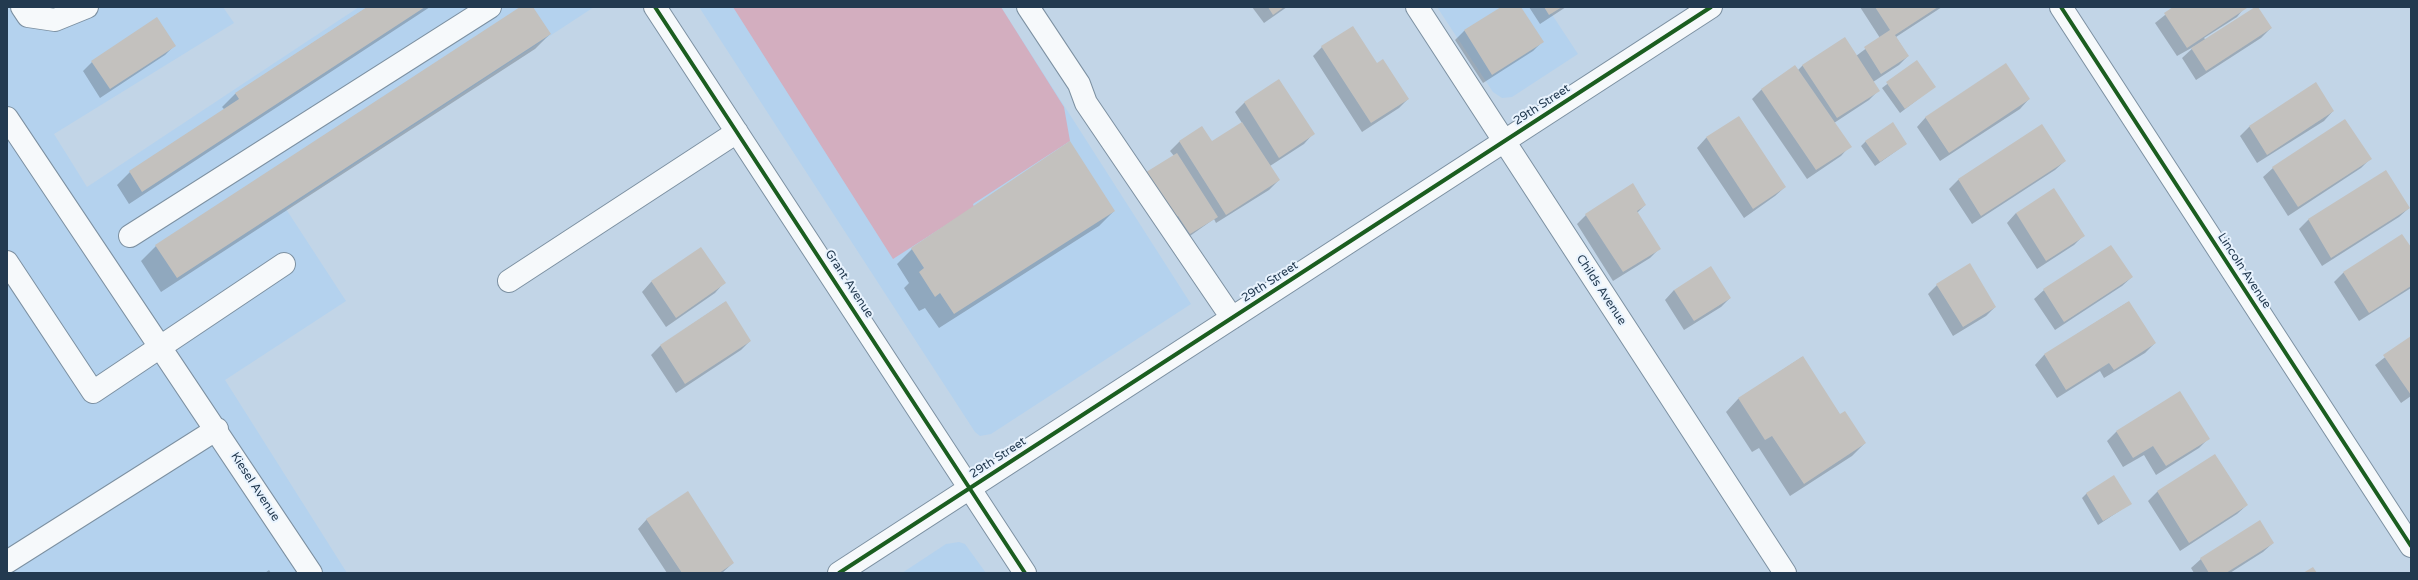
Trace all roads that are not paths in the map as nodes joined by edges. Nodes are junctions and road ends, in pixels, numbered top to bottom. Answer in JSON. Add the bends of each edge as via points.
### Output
{"nodes":[{"id":1,"x":22,"y":7,"type":"edge"},
{"id":2,"x":87,"y":7,"type":"edge"},
{"id":3,"x":490,"y":7,"type":"edge"},
{"id":4,"x":655,"y":7,"type":"edge"},
{"id":5,"x":1028,"y":7,"type":"edge"},
{"id":6,"x":1417,"y":7,"type":"edge"},
{"id":7,"x":2061,"y":7,"type":"edge"},
{"id":8,"x":1698,"y":11,"type":"edge"},
{"id":9,"x":7,"y":118,"type":"edge"},
{"id":10,"x":737,"y":132,"type":"junction"},
{"id":11,"x":1504,"y":141,"type":"junction"},
{"id":12,"x":130,"y":236,"type":"dead end"},
{"id":13,"x":7,"y":262,"type":"edge"},
{"id":14,"x":284,"y":264,"type":"dead end"},
{"id":15,"x":509,"y":281,"type":"dead end"},
{"id":16,"x":1232,"y":318,"type":"junction"},
{"id":17,"x":161,"y":346,"type":"junction"},
{"id":18,"x":217,"y":429,"type":"junction"},
{"id":19,"x":971,"y":488,"type":"junction"},
{"id":20,"x":2411,"y":546,"type":"edge"},
{"id":21,"x":7,"y":562,"type":"edge"},
{"id":22,"x":311,"y":573,"type":"edge"},
{"id":23,"x":840,"y":573,"type":"edge"},
{"id":24,"x":1025,"y":573,"type":"edge"},
{"id":25,"x":1785,"y":573,"type":"edge"}],
"edges":[{"from":1,"to":2,"type":"street","via":[[28,16],[55,20]]},
{"from":3,"to":12,"type":"street"},
{"from":4,"to":10,"type":"street","name":"Grant Avenue"},
{"from":5,"to":16,"type":"street","via":[[1079,84],[1086,102]]},
{"from":6,"to":11,"type":"street","name":"Childs Avenue"},
{"from":7,"to":20,"type":"street","name":"Lincoln Avenue"},
{"from":8,"to":11,"type":"street","name":"29th Street"},
{"from":9,"to":17,"type":"street","name":"Kiesel Avenue"},
{"from":10,"to":15,"type":"street"},
{"from":10,"to":19,"type":"street","name":"Grant Avenue"},
{"from":11,"to":16,"type":"street","name":"29th Street"},
{"from":11,"to":25,"type":"street","name":"Childs Avenue"},
{"from":13,"to":17,"type":"street","via":[[93,392]]},
{"from":14,"to":17,"type":"street"},
{"from":16,"to":19,"type":"street","name":"29th Street"},
{"from":17,"to":18,"type":"street","name":"Kiesel Avenue"},
{"from":18,"to":21,"type":"street"},
{"from":18,"to":22,"type":"street","name":"Kiesel Avenue"},
{"from":19,"to":23,"type":"street","name":"29th Street"},
{"from":19,"to":24,"type":"street","name":"Grant Avenue"}]}
